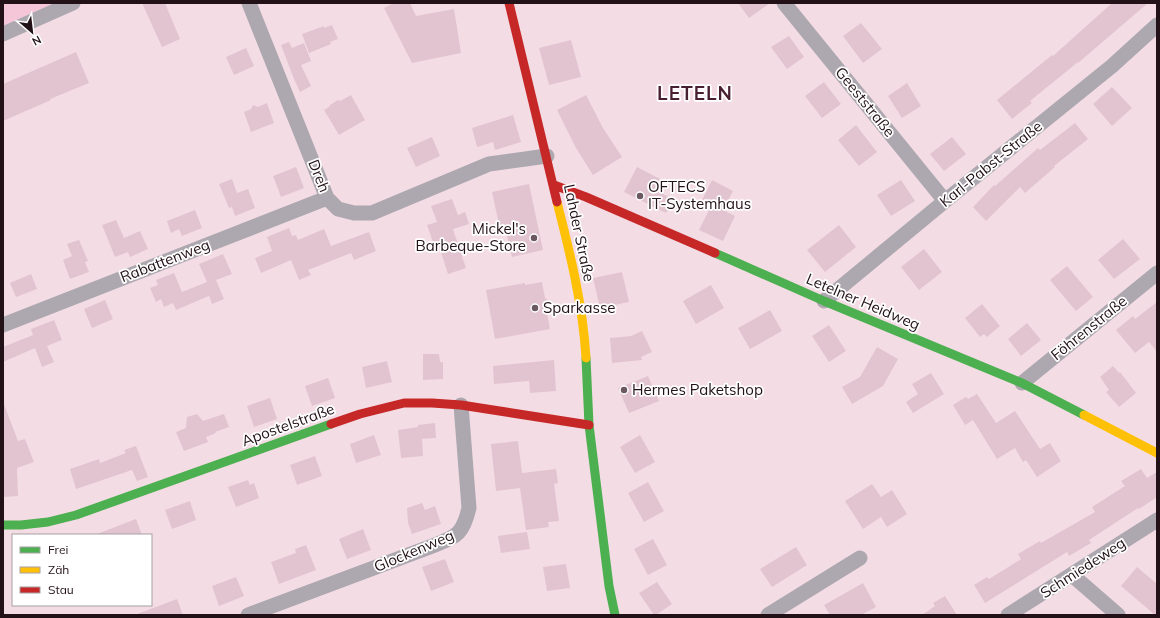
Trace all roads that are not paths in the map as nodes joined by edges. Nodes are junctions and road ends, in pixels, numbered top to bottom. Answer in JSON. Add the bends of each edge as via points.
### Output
{"nodes":[{"id":1,"x":73,"y":3,"type":"edge"},
{"id":2,"x":249,"y":3,"type":"edge"},
{"id":3,"x":509,"y":3,"type":"edge"},
{"id":4,"x":784,"y":3,"type":"edge"},
{"id":5,"x":1157,"y":25,"type":"edge"},
{"id":6,"x":3,"y":34,"type":"edge"},
{"id":7,"x":547,"y":156,"type":"junction"},
{"id":8,"x":554,"y":185,"type":"junction"},
{"id":9,"x":327,"y":198,"type":"junction"},
{"id":10,"x":945,"y":201,"type":"junction"},
{"id":11,"x":1157,"y":273,"type":"edge"},
{"id":12,"x":824,"y":301,"type":"junction"},
{"id":13,"x":3,"y":325,"type":"edge"},
{"id":14,"x":1022,"y":383,"type":"junction"},
{"id":15,"x":461,"y":405,"type":"junction"},
{"id":16,"x":589,"y":425,"type":"junction"},
{"id":17,"x":1157,"y":453,"type":"edge"},
{"id":18,"x":1157,"y":520,"type":"edge"},
{"id":19,"x":3,"y":525,"type":"edge"},
{"id":20,"x":860,"y":558,"type":"dead end"},
{"id":21,"x":1072,"y":575,"type":"junction"},
{"id":22,"x":248,"y":615,"type":"edge"},
{"id":23,"x":615,"y":615,"type":"edge"},
{"id":24,"x":768,"y":615,"type":"edge"},
{"id":25,"x":1008,"y":615,"type":"edge"},
{"id":26,"x":1118,"y":615,"type":"edge"}],
"edges":[{"from":1,"to":6,"type":"street"},
{"from":2,"to":9,"type":"street","name":"Dreh"},
{"from":3,"to":7,"type":"street","name":"Lahder Straße"},
{"from":4,"to":10,"type":"street","name":"Geeststraße"},
{"from":5,"to":10,"type":"street","name":"Karl-Pabst-Straße","via":[[1112,66]]},
{"from":7,"to":8,"type":"street","name":"Lahder Straße"},
{"from":7,"to":9,"type":"street","name":"Dreh","via":[[489,164],[372,213],[354,213],[338,209]]},
{"from":8,"to":12,"type":"street","name":"Letelner Heidweg","via":[[586,196]]},
{"from":8,"to":16,"type":"street","name":"Lahder Straße","via":[[580,308],[585,345]]},
{"from":9,"to":13,"type":"street","name":"Rabattenweg"},
{"from":10,"to":12,"type":"street","name":"Karl-Pabst-Straße"},
{"from":11,"to":14,"type":"street","name":"Föhrenstraße"},
{"from":12,"to":14,"type":"street","name":"Letelner Heidweg"},
{"from":14,"to":17,"type":"street","name":"Letelner Heidweg"},
{"from":15,"to":16,"type":"street","name":"Apostelstraße"},
{"from":15,"to":19,"type":"street","name":"Apostelstraße","via":[[404,404],[382,408],[76,515],[48,522]]},
{"from":15,"to":22,"type":"street","name":"Glockenweg","via":[[469,508],[466,523],[459,532],[448,540]]},
{"from":16,"to":23,"type":"street","name":"Lahder Straße","via":[[609,586]]},
{"from":18,"to":21,"type":"street","name":"Schmiedeweg"},
{"from":20,"to":24,"type":"street"},
{"from":21,"to":25,"type":"street","name":"Schmiedeweg"},
{"from":21,"to":26,"type":"street"}]}
